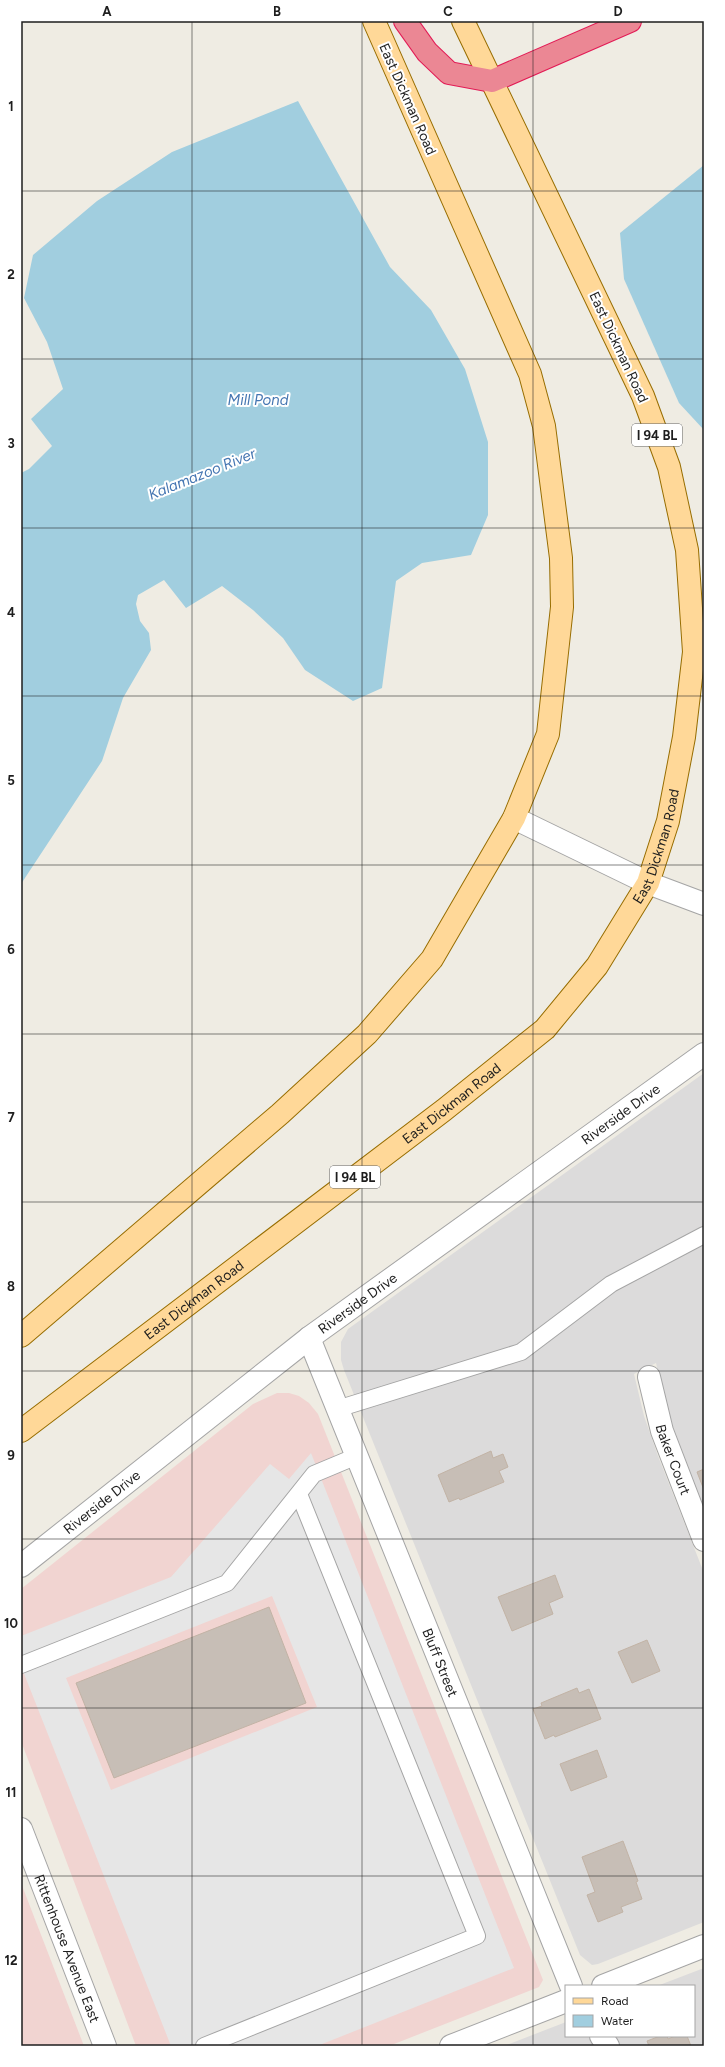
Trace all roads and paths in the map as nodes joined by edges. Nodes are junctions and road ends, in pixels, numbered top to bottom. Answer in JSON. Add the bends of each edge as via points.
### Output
{"nodes":[{"id":1,"x":374,"y":21,"type":"edge"},
{"id":2,"x":405,"y":21,"type":"edge"},
{"id":3,"x":463,"y":21,"type":"edge"},
{"id":4,"x":630,"y":21,"type":"edge"},
{"id":5,"x":492,"y":81,"type":"junction"},
{"id":6,"x":514,"y":818,"type":"junction"},
{"id":7,"x":648,"y":883,"type":"junction"},
{"id":8,"x":704,"y":904,"type":"edge"},
{"id":9,"x":704,"y":1054,"type":"edge"},
{"id":10,"x":704,"y":1236,"type":"edge"},
{"id":11,"x":21,"y":1336,"type":"edge"},
{"id":12,"x":309,"y":1338,"type":"junction"},
{"id":13,"x":649,"y":1377,"type":"dead end"},
{"id":14,"x":337,"y":1409,"type":"junction"},
{"id":15,"x":21,"y":1431,"type":"edge"},
{"id":16,"x":356,"y":1456,"type":"junction"},
{"id":17,"x":299,"y":1494,"type":"junction"},
{"id":18,"x":704,"y":1540,"type":"edge"},
{"id":19,"x":21,"y":1566,"type":"edge"},
{"id":20,"x":21,"y":1665,"type":"edge"},
{"id":21,"x":21,"y":1829,"type":"edge"},
{"id":22,"x":704,"y":1946,"type":"edge"},
{"id":23,"x":571,"y":1985,"type":"edge"},
{"id":24,"x":606,"y":1985,"type":"edge"},
{"id":25,"x":565,"y":2001,"type":"edge"},
{"id":26,"x":602,"y":2037,"type":"edge"},
{"id":27,"x":105,"y":2046,"type":"edge"},
{"id":28,"x":204,"y":2046,"type":"edge"},
{"id":29,"x":451,"y":2046,"type":"edge"},
{"id":30,"x":608,"y":2046,"type":"edge"}],
"edges":[{"from":1,"to":6,"type":"main road","name":"East Dickman Road","via":[[530,374],[544,426],[562,558],[562,607],[548,734]]},
{"from":2,"to":5,"type":"highway","via":[[427,52],[449,74]]},
{"from":3,"to":5,"type":"main road","name":"East Dickman Road","number":"I 94 BL"},
{"from":4,"to":5,"type":"highway"},
{"from":5,"to":7,"type":"main road","name":"East Dickman Road","number":"I 94 BL","via":[[643,396],[669,467],[687,550],[694,652],[684,738],[668,821]]},
{"from":6,"to":7,"type":"street"},
{"from":6,"to":11,"type":"main road","name":"East Dickman Road","via":[[432,959],[367,1034],[280,1114]]},
{"from":7,"to":8,"type":"street"},
{"from":7,"to":15,"type":"main road","name":"East Dickman Road","number":"I 94 BL","via":[[597,966],[545,1029],[444,1110]]},
{"from":9,"to":12,"type":"street","name":"Riverside Drive"},
{"from":10,"to":14,"type":"lane","via":[[611,1284],[521,1352]]},
{"from":12,"to":14,"type":"street","name":"Bluff Street"},
{"from":12,"to":19,"type":"street","name":"Riverside Drive"},
{"from":13,"to":18,"type":"street","name":"Baker Court","via":[[662,1431]]},
{"from":14,"to":16,"type":"street","name":"Bluff Street"},
{"from":16,"to":17,"type":"lane","via":[[314,1474]]},
{"from":16,"to":23,"type":"street","name":"Bluff Street"},
{"from":17,"to":20,"type":"lane","via":[[227,1583]]},
{"from":17,"to":28,"type":"lane","via":[[476,1936]]},
{"from":21,"to":27,"type":"street","name":"Rittenhouse Avenue East"},
{"from":22,"to":24,"type":"street"},
{"from":25,"to":29,"type":"street"},
{"from":26,"to":30,"type":"street"}]}
